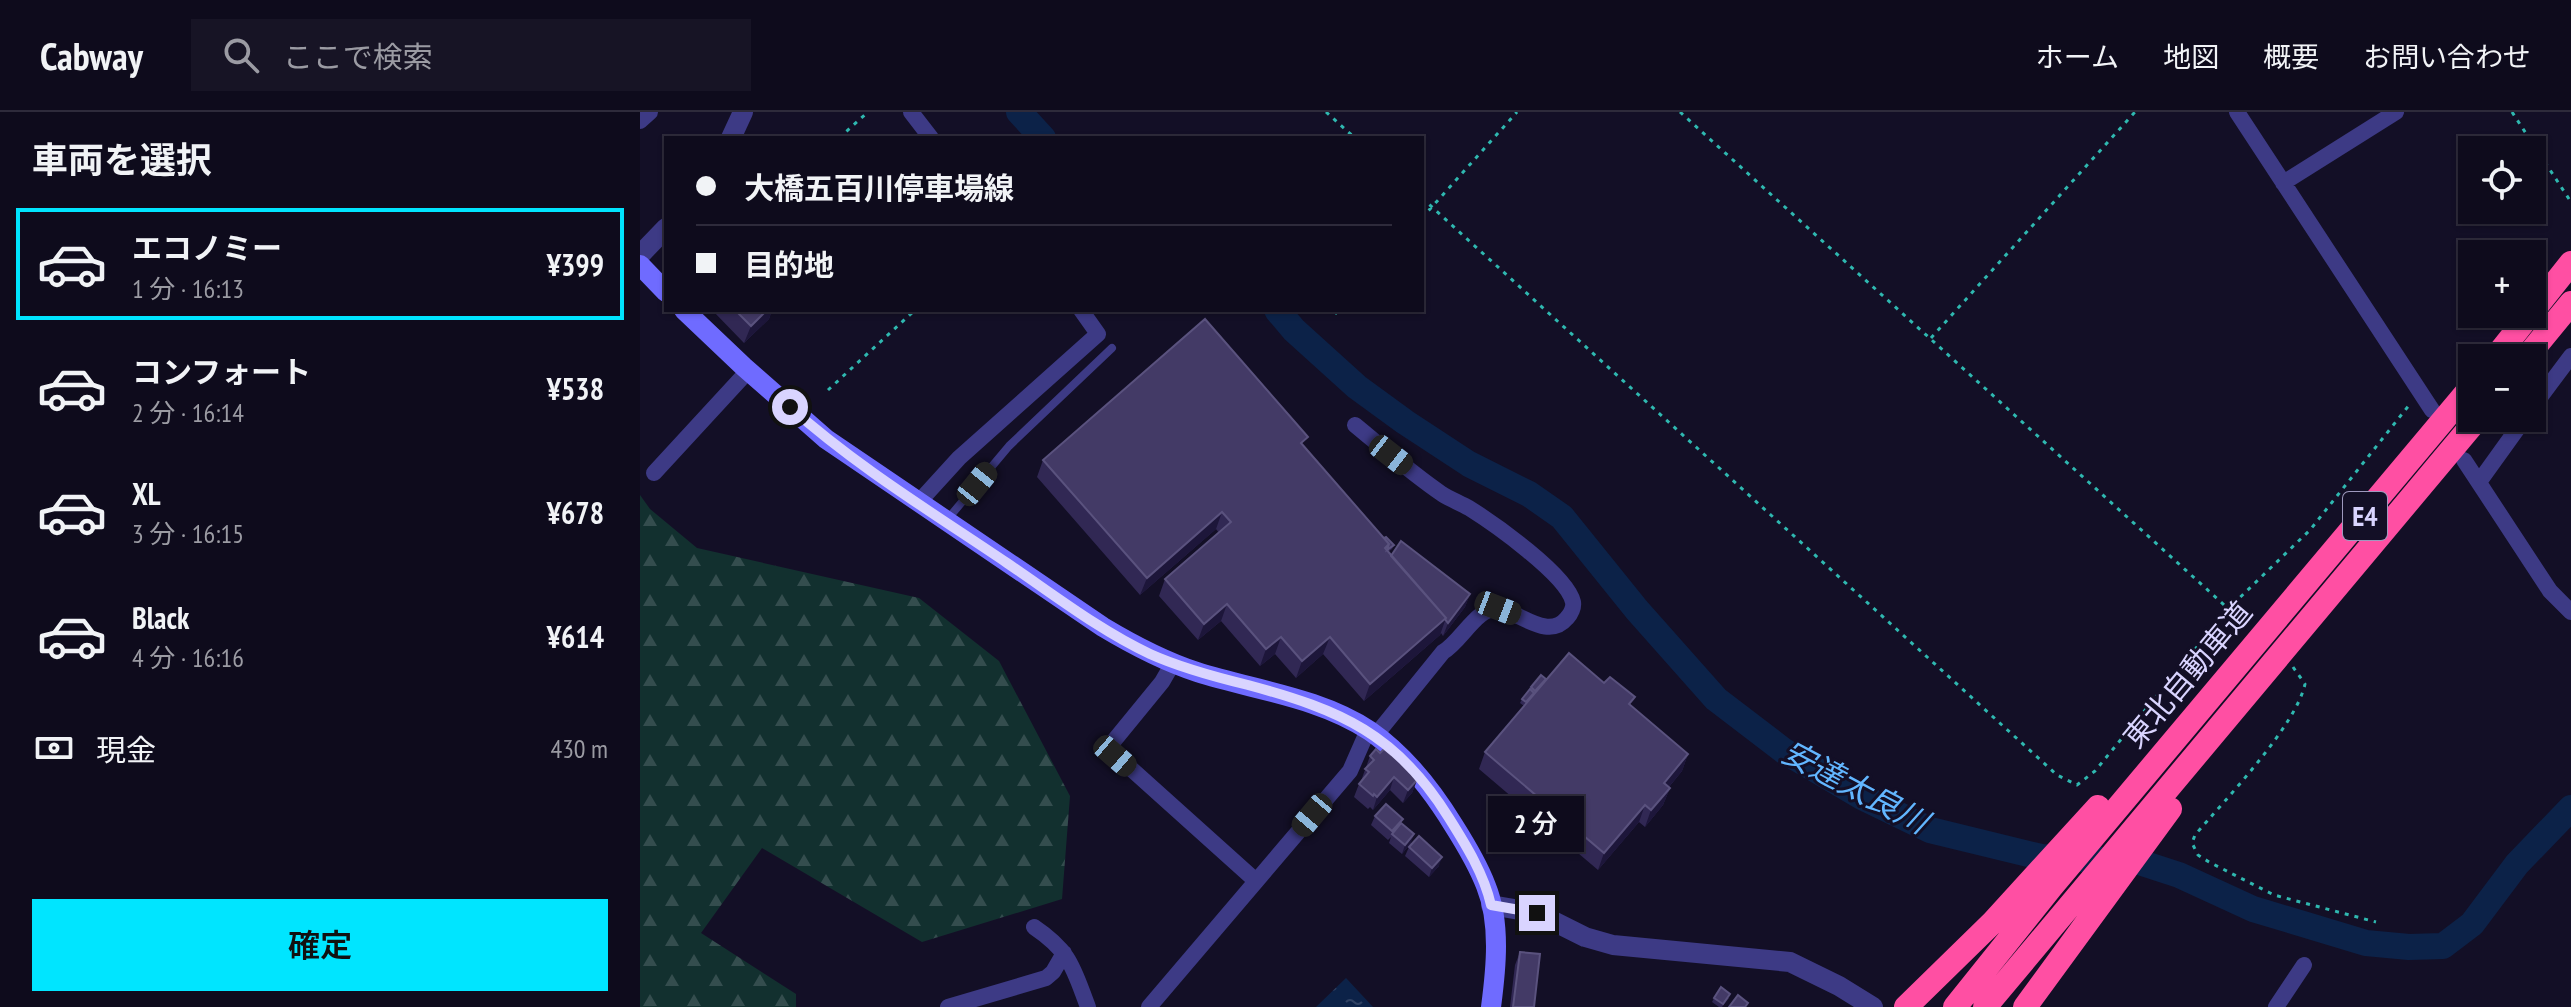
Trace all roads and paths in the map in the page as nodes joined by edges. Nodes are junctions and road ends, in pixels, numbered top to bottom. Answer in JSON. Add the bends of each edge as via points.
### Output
{"nodes":[{"id":1,"x":650,"y":112,"type":"edge"},
{"id":2,"x":743,"y":112,"type":"edge"},
{"id":3,"x":868,"y":112,"type":"edge"},
{"id":4,"x":911,"y":112,"type":"edge"},
{"id":5,"x":1326,"y":112,"type":"edge"},
{"id":6,"x":1517,"y":112,"type":"edge"},
{"id":7,"x":1680,"y":112,"type":"edge"},
{"id":8,"x":2135,"y":112,"type":"edge"},
{"id":9,"x":2237,"y":112,"type":"edge"},
{"id":10,"x":2396,"y":112,"type":"edge"},
{"id":11,"x":2512,"y":112,"type":"edge"},
{"id":12,"x":640,"y":121,"type":"edge"},
{"id":13,"x":732,"y":136,"type":"edge"},
{"id":14,"x":841,"y":136,"type":"edge"},
{"id":15,"x":929,"y":136,"type":"edge"},
{"id":16,"x":1353,"y":136,"type":"edge"},
{"id":17,"x":2283,"y":183,"type":"junction"},
{"id":18,"x":1424,"y":200,"type":"edge"},
{"id":19,"x":2571,"y":202,"type":"edge"},
{"id":20,"x":1432,"y":207,"type":"junction"},
{"id":21,"x":1424,"y":216,"type":"edge"},
{"id":22,"x":664,"y":230,"type":"edge"},
{"id":23,"x":640,"y":255,"type":"edge"},
{"id":24,"x":2571,"y":263,"type":"edge"},
{"id":25,"x":640,"y":265,"type":"edge"},
{"id":26,"x":664,"y":290,"type":"edge"},
{"id":27,"x":2546,"y":294,"type":"edge"},
{"id":28,"x":2571,"y":303,"type":"edge"},
{"id":29,"x":686,"y":312,"type":"edge"},
{"id":30,"x":913,"y":312,"type":"edge"},
{"id":31,"x":1082,"y":312,"type":"edge"},
{"id":32,"x":2519,"y":328,"type":"edge"},
{"id":33,"x":1930,"y":338,"type":"junction"},
{"id":34,"x":2506,"y":344,"type":"edge"},
{"id":35,"x":2537,"y":344,"type":"edge"},
{"id":36,"x":1112,"y":348,"type":"dead end"},
{"id":37,"x":2571,"y":356,"type":"edge"},
{"id":38,"x":748,"y":371,"type":"junction"},
{"id":39,"x":2546,"y":389,"type":"edge"},
{"id":40,"x":828,"y":390,"type":"dead end"},
{"id":41,"x":2420,"y":392,"type":"junction"},
{"id":42,"x":2458,"y":405,"type":"edge"},
{"id":43,"x":2432,"y":410,"type":"dead end"},
{"id":44,"x":1355,"y":425,"type":"dead end"},
{"id":45,"x":2466,"y":432,"type":"edge"},
{"id":46,"x":2515,"y":432,"type":"edge"},
{"id":47,"x":2464,"y":460,"type":"dead end"},
{"id":48,"x":654,"y":473,"type":"dead end"},
{"id":49,"x":2479,"y":482,"type":"junction"},
{"id":50,"x":918,"y":503,"type":"junction"},
{"id":51,"x":946,"y":522,"type":"junction"},
{"id":52,"x":2229,"y":608,"type":"junction"},
{"id":53,"x":2571,"y":612,"type":"edge"},
{"id":54,"x":2243,"y":622,"type":"dead end"},
{"id":55,"x":2275,"y":657,"type":"junction"},
{"id":56,"x":1173,"y":663,"type":"junction"},
{"id":57,"x":1372,"y":733,"type":"junction"},
{"id":58,"x":1256,"y":881,"type":"junction"},
{"id":59,"x":2041,"y":884,"type":"junction"},
{"id":60,"x":2091,"y":897,"type":"junction"},
{"id":61,"x":1491,"y":905,"type":"junction"},
{"id":62,"x":2376,"y":922,"type":"dead end"},
{"id":63,"x":1034,"y":927,"type":"dead end"},
{"id":64,"x":1064,"y":953,"type":"junction"},
{"id":65,"x":2304,"y":965,"type":"dead end"},
{"id":66,"x":948,"y":1007,"type":"edge"},
{"id":67,"x":1088,"y":1007,"type":"edge"},
{"id":68,"x":1149,"y":1007,"type":"edge"},
{"id":69,"x":1491,"y":1007,"type":"edge"},
{"id":70,"x":1873,"y":1007,"type":"edge"},
{"id":71,"x":1906,"y":1007,"type":"edge"},
{"id":72,"x":1955,"y":1007,"type":"edge"},
{"id":73,"x":1985,"y":1007,"type":"edge"},
{"id":74,"x":2025,"y":1007,"type":"edge"},
{"id":75,"x":2276,"y":1007,"type":"edge"}],
"edges":[{"from":1,"to":12,"type":"street"},
{"from":2,"to":13,"type":"street"},
{"from":3,"to":14,"type":"path"},
{"from":4,"to":15,"type":"street"},
{"from":5,"to":16,"type":"path"},
{"from":6,"to":20,"type":"path"},
{"from":7,"to":33,"type":"path"},
{"from":8,"to":33,"type":"path"},
{"from":9,"to":17,"type":"street"},
{"from":10,"to":17,"type":"street"},
{"from":11,"to":19,"type":"path"},
{"from":17,"to":41,"type":"street"},
{"from":18,"to":20,"type":"path"},
{"from":20,"to":21,"type":"path"},
{"from":20,"to":52,"type":"path","via":[[2069,782],[2077,785],[2095,771]]},
{"from":22,"to":23,"type":"street"},
{"from":24,"to":27,"type":"highway"},
{"from":25,"to":26,"type":"main road"},
{"from":28,"to":35,"type":"highway"},
{"from":29,"to":38,"type":"main road"},
{"from":30,"to":40,"type":"path"},
{"from":31,"to":50,"type":"street","via":[[1098,334],[959,458]]},
{"from":32,"to":34,"type":"highway"},
{"from":33,"to":52,"type":"path"},
{"from":36,"to":51,"type":"lane","via":[[1009,446]]},
{"from":37,"to":39,"type":"street"},
{"from":38,"to":48,"type":"street"},
{"from":38,"to":50,"type":"main road","via":[[826,439]]},
{"from":41,"to":43,"type":"street"},
{"from":41,"to":52,"type":"path","via":[[2310,530]]},
{"from":42,"to":55,"type":"highway","name":"東北自動車道","number":"E4"},
{"from":44,"to":57,"type":"street","via":[[1545,565],[1573,602],[1566,621],[1556,625],[1530,623],[1489,609]]},
{"from":45,"to":55,"type":"highway","name":"東北自動車道","number":"E4"},
{"from":46,"to":49,"type":"street"},
{"from":47,"to":49,"type":"street"},
{"from":49,"to":53,"type":"street","via":[[2550,591]]},
{"from":50,"to":51,"type":"main road"},
{"from":51,"to":56,"type":"main road","via":[[1103,627]]},
{"from":52,"to":54,"type":"path"},
{"from":55,"to":59,"type":"highway","via":[[2108,808]]},
{"from":55,"to":60,"type":"highway","name":"東北自動車道","number":"E4"},
{"from":55,"to":62,"type":"path","via":[[2302,676],[2305,684],[2296,710],[2192,843],[2209,862],[2274,895]]},
{"from":56,"to":57,"type":"main road","via":[[1294,699]]},
{"from":56,"to":58,"type":"street","via":[[1108,748]]},
{"from":57,"to":58,"type":"street","via":[[1350,771]]},
{"from":57,"to":61,"type":"main road","via":[[1431,790],[1464,841]]},
{"from":58,"to":68,"type":"street"},
{"from":59,"to":71,"type":"highway","via":[[1993,922]]},
{"from":59,"to":72,"type":"highway"},
{"from":60,"to":73,"type":"highway","name":"東北自動車道","number":"E4"},
{"from":60,"to":74,"type":"highway"},
{"from":61,"to":69,"type":"main road"},
{"from":61,"to":70,"type":"street","via":[[1537,913],[1613,945],[1790,962]]},
{"from":63,"to":64,"type":"street"},
{"from":64,"to":66,"type":"street","via":[[1046,978]]},
{"from":64,"to":67,"type":"street"},
{"from":65,"to":75,"type":"street"}]}
